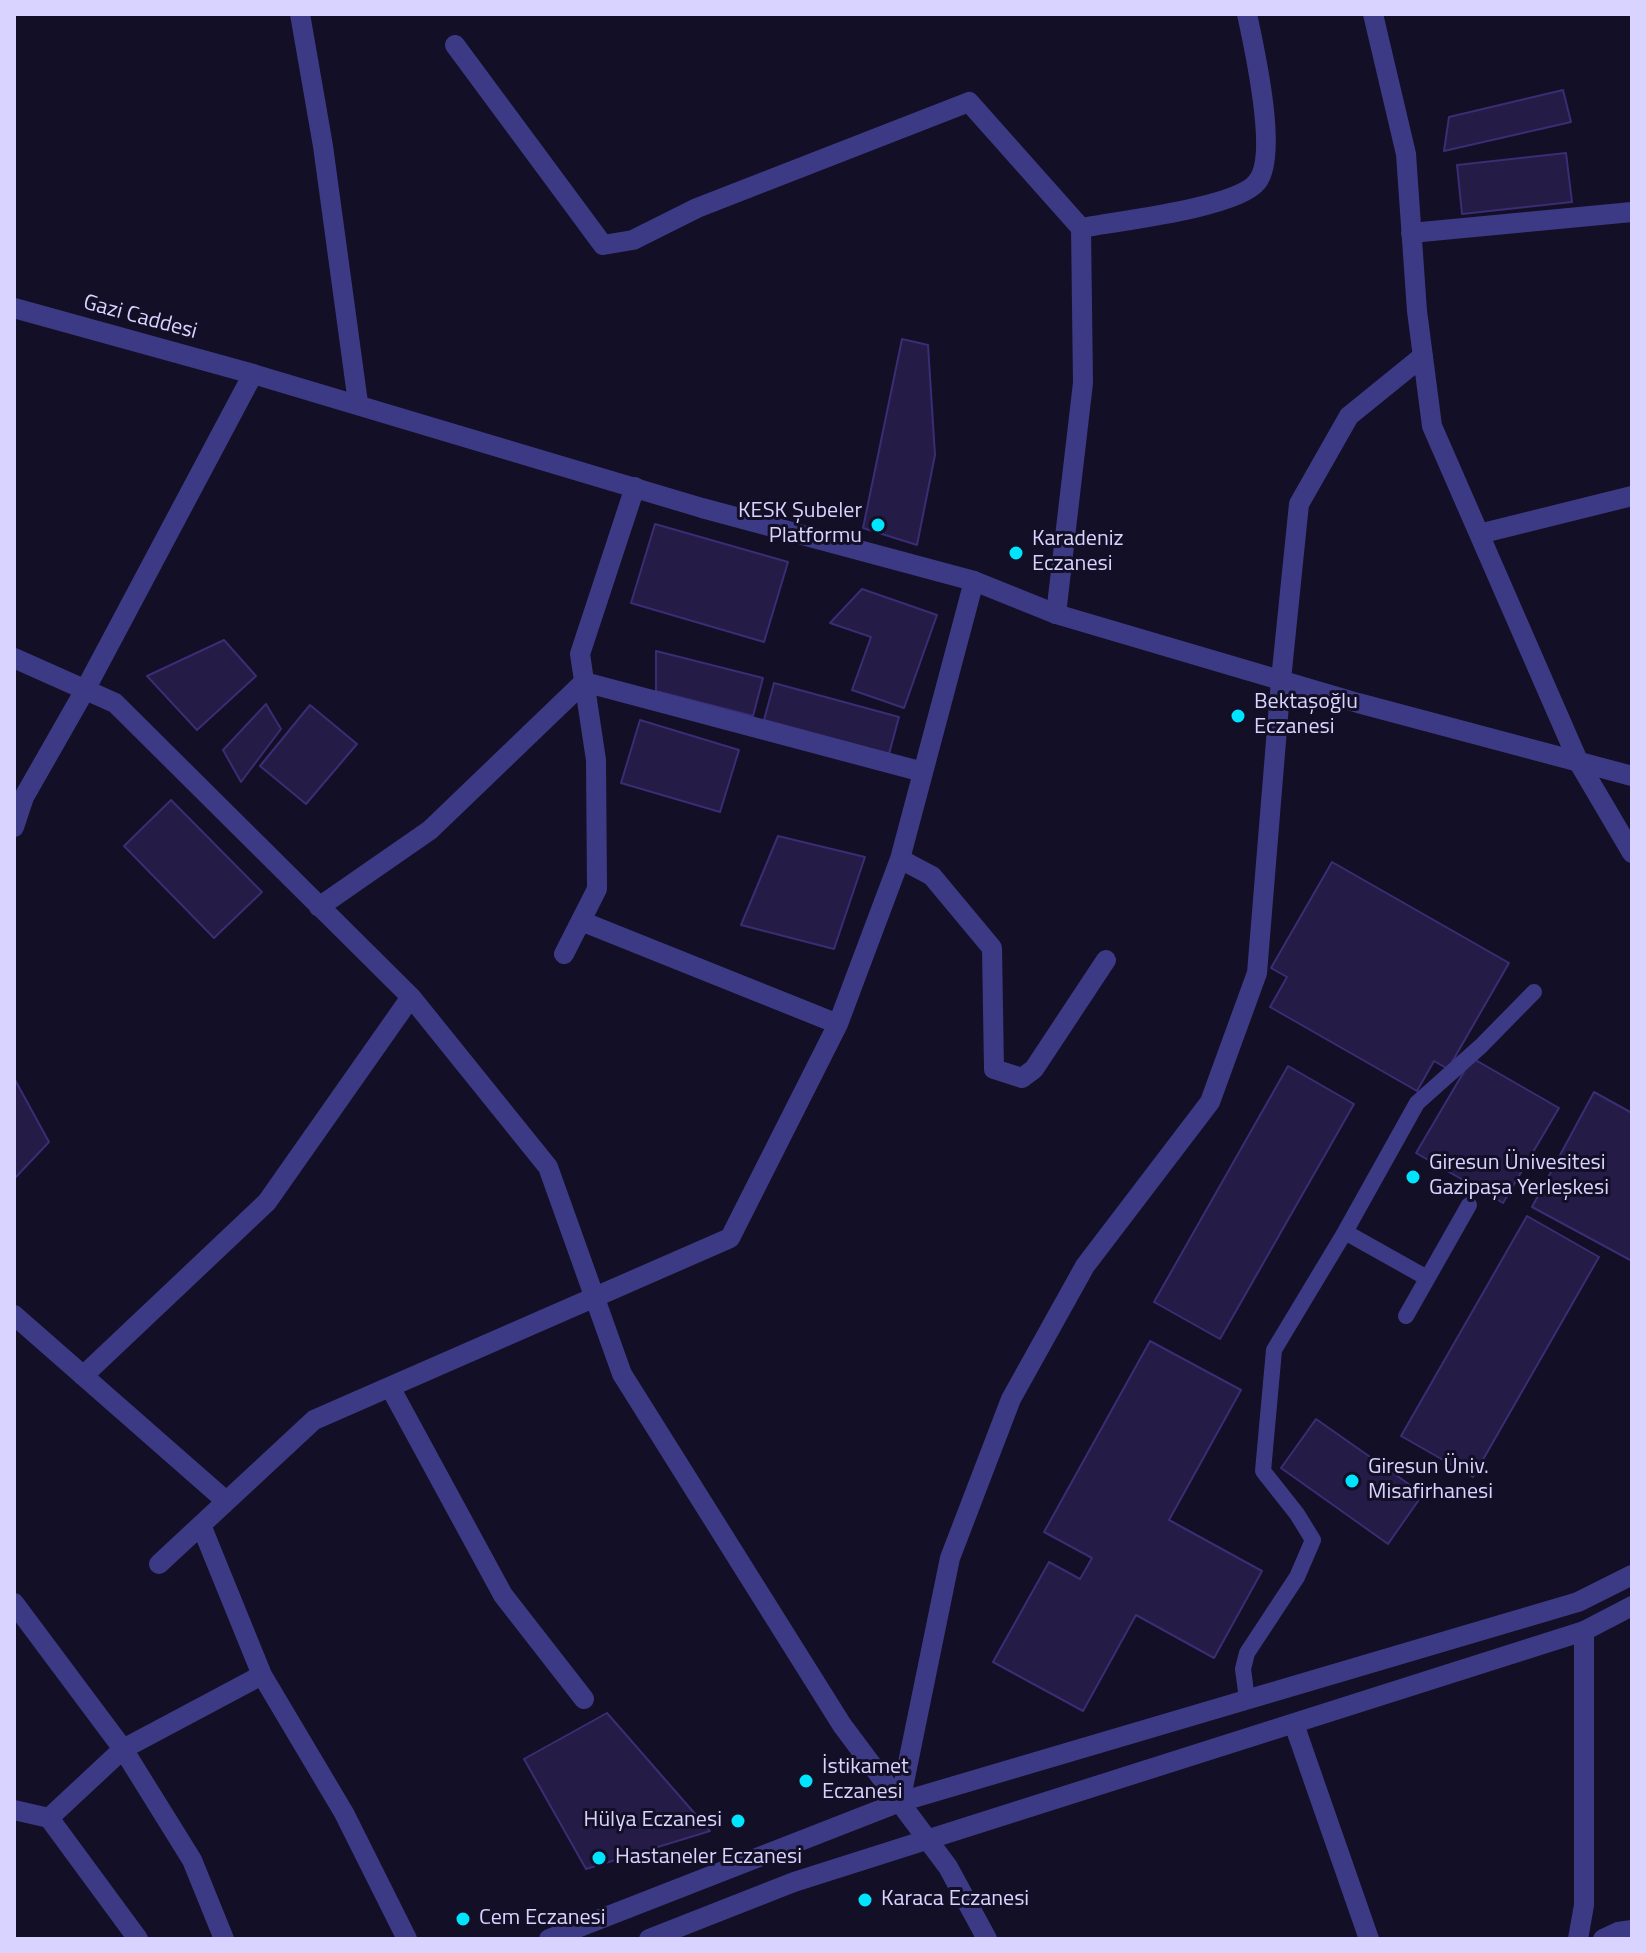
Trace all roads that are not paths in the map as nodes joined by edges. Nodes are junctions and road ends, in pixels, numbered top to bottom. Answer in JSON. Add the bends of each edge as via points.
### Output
{"nodes":[{"id":1,"x":300,"y":14,"type":"edge"},
{"id":2,"x":1247,"y":14,"type":"edge"},
{"id":3,"x":1373,"y":14,"type":"edge"},
{"id":4,"x":455,"y":45,"type":"dead end"},
{"id":5,"x":1632,"y":212,"type":"edge"},
{"id":6,"x":1081,"y":228,"type":"junction"},
{"id":7,"x":1411,"y":233,"type":"junction"},
{"id":8,"x":14,"y":308,"type":"edge"},
{"id":9,"x":1423,"y":356,"type":"junction"},
{"id":10,"x":253,"y":374,"type":"junction"},
{"id":11,"x":358,"y":403,"type":"junction"},
{"id":12,"x":635,"y":487,"type":"junction"},
{"id":13,"x":1632,"y":496,"type":"edge"},
{"id":14,"x":1479,"y":534,"type":"junction"},
{"id":15,"x":974,"y":581,"type":"junction"},
{"id":16,"x":1056,"y":614,"type":"junction"},
{"id":17,"x":14,"y":658,"type":"edge"},
{"id":18,"x":1281,"y":680,"type":"junction"},
{"id":19,"x":584,"y":682,"type":"junction"},
{"id":20,"x":85,"y":690,"type":"junction"},
{"id":21,"x":1579,"y":763,"type":"junction"},
{"id":22,"x":923,"y":772,"type":"junction"},
{"id":23,"x":1632,"y":776,"type":"edge"},
{"id":24,"x":14,"y":827,"type":"edge"},
{"id":25,"x":1632,"y":853,"type":"edge"},
{"id":26,"x":900,"y":859,"type":"junction"},
{"id":27,"x":319,"y":907,"type":"junction"},
{"id":28,"x":581,"y":921,"type":"junction"},
{"id":29,"x":564,"y":954,"type":"dead end"},
{"id":30,"x":1106,"y":960,"type":"dead end"},
{"id":31,"x":1534,"y":992,"type":"dead end"},
{"id":32,"x":411,"y":997,"type":"junction"},
{"id":33,"x":838,"y":1024,"type":"junction"},
{"id":34,"x":1469,"y":1205,"type":"dead end"},
{"id":35,"x":1345,"y":1232,"type":"junction"},
{"id":36,"x":1427,"y":1278,"type":"junction"},
{"id":37,"x":595,"y":1296,"type":"junction"},
{"id":38,"x":14,"y":1315,"type":"edge"},
{"id":39,"x":1406,"y":1316,"type":"dead end"},
{"id":40,"x":83,"y":1376,"type":"junction"},
{"id":41,"x":390,"y":1387,"type":"junction"},
{"id":42,"x":226,"y":1501,"type":"junction"},
{"id":43,"x":201,"y":1525,"type":"junction"},
{"id":44,"x":159,"y":1564,"type":"dead end"},
{"id":45,"x":1632,"y":1575,"type":"edge"},
{"id":46,"x":14,"y":1603,"type":"edge"},
{"id":47,"x":1632,"y":1606,"type":"edge"},
{"id":48,"x":1584,"y":1631,"type":"junction"},
{"id":49,"x":262,"y":1675,"type":"junction"},
{"id":50,"x":584,"y":1699,"type":"dead end"},
{"id":51,"x":1247,"y":1699,"type":"junction"},
{"id":52,"x":1294,"y":1724,"type":"junction"},
{"id":53,"x":123,"y":1749,"type":"junction"},
{"id":54,"x":900,"y":1802,"type":"junction"},
{"id":55,"x":14,"y":1810,"type":"edge"},
{"id":56,"x":49,"y":1818,"type":"junction"},
{"id":57,"x":928,"y":1840,"type":"junction"},
{"id":58,"x":1632,"y":1930,"type":"edge"},
{"id":59,"x":138,"y":1939,"type":"edge"},
{"id":60,"x":224,"y":1939,"type":"edge"},
{"id":61,"x":407,"y":1939,"type":"edge"},
{"id":62,"x":549,"y":1939,"type":"edge"},
{"id":63,"x":649,"y":1939,"type":"edge"},
{"id":64,"x":987,"y":1939,"type":"edge"},
{"id":65,"x":1369,"y":1939,"type":"edge"},
{"id":66,"x":1578,"y":1939,"type":"edge"},
{"id":67,"x":1603,"y":1939,"type":"edge"}],
"edges":[{"from":1,"to":11,"type":"street"},
{"from":2,"to":6,"type":"street","via":[[1267,149],[1259,181],[1215,204]]},
{"from":3,"to":7,"type":"street","via":[[1406,154]]},
{"from":4,"to":6,"type":"street","via":[[603,245],[633,240],[697,208],[969,102]]},
{"from":5,"to":7,"type":"street"},
{"from":6,"to":16,"type":"street","via":[[1083,383]]},
{"from":7,"to":9,"type":"street"},
{"from":8,"to":10,"type":"street","name":"Gazi Caddesi"},
{"from":9,"to":14,"type":"street","via":[[1432,426]]},
{"from":9,"to":18,"type":"street","via":[[1349,416],[1299,504]]},
{"from":10,"to":11,"type":"street","name":"Gazi Caddesi"},
{"from":10,"to":20,"type":"street"},
{"from":11,"to":12,"type":"street","name":"Gazi Caddesi"},
{"from":12,"to":15,"type":"street","name":"Gazi Caddesi"},
{"from":12,"to":19,"type":"street","via":[[580,654]]},
{"from":13,"to":14,"type":"street"},
{"from":14,"to":21,"type":"street"},
{"from":15,"to":16,"type":"street","name":"Gazi Caddesi"},
{"from":15,"to":22,"type":"street"},
{"from":16,"to":18,"type":"street","name":"Gazi Caddesi"},
{"from":17,"to":20,"type":"street"},
{"from":18,"to":21,"type":"street","name":"Gazi Caddesi"},
{"from":18,"to":54,"type":"street","via":[[1257,973],[1210,1102],[1085,1266],[1011,1399],[950,1558]]},
{"from":19,"to":22,"type":"street"},
{"from":19,"to":27,"type":"street","via":[[430,830]]},
{"from":19,"to":28,"type":"street","via":[[596,760],[597,889]]},
{"from":20,"to":24,"type":"street","via":[[24,797]]},
{"from":20,"to":27,"type":"street","via":[[115,703]]},
{"from":21,"to":23,"type":"street","name":"Gazi Caddesi"},
{"from":21,"to":25,"type":"street"},
{"from":22,"to":26,"type":"street"},
{"from":26,"to":30,"type":"street","via":[[932,876],[992,948],[994,1069],[1022,1078],[1034,1069]]},
{"from":26,"to":33,"type":"street"},
{"from":27,"to":32,"type":"street"},
{"from":28,"to":29,"type":"street"},
{"from":28,"to":33,"type":"street"},
{"from":31,"to":35,"type":"lane","via":[[1417,1103]]},
{"from":32,"to":37,"type":"street","via":[[548,1167]]},
{"from":32,"to":40,"type":"street","via":[[267,1202]]},
{"from":33,"to":37,"type":"street","via":[[730,1238]]},
{"from":34,"to":36,"type":"lane"},
{"from":35,"to":36,"type":"lane"},
{"from":35,"to":51,"type":"lane","via":[[1274,1350],[1263,1471],[1313,1540],[1297,1577],[1247,1653]]},
{"from":36,"to":39,"type":"lane"},
{"from":37,"to":41,"type":"street"},
{"from":37,"to":54,"type":"street","via":[[622,1374],[842,1725]]},
{"from":38,"to":40,"type":"street"},
{"from":40,"to":42,"type":"street"},
{"from":41,"to":42,"type":"street","via":[[314,1420]]},
{"from":41,"to":50,"type":"street","via":[[503,1595]]},
{"from":42,"to":43,"type":"street"},
{"from":43,"to":44,"type":"street"},
{"from":43,"to":49,"type":"street"},
{"from":45,"to":51,"type":"street","via":[[1578,1602]]},
{"from":46,"to":53,"type":"street"},
{"from":47,"to":48,"type":"street"},
{"from":48,"to":52,"type":"street"},
{"from":48,"to":66,"type":"street","via":[[1584,1905]]},
{"from":49,"to":53,"type":"street"},
{"from":49,"to":61,"type":"street","via":[[344,1813]]},
{"from":51,"to":54,"type":"street"},
{"from":52,"to":57,"type":"street"},
{"from":52,"to":65,"type":"street"},
{"from":53,"to":56,"type":"street"},
{"from":53,"to":60,"type":"street","via":[[192,1860]]},
{"from":54,"to":57,"type":"street"},
{"from":54,"to":62,"type":"street"},
{"from":55,"to":56,"type":"street"},
{"from":56,"to":59,"type":"street"},
{"from":57,"to":63,"type":"street","via":[[794,1882]]},
{"from":57,"to":64,"type":"street"},
{"from":58,"to":67,"type":"street"}]}
